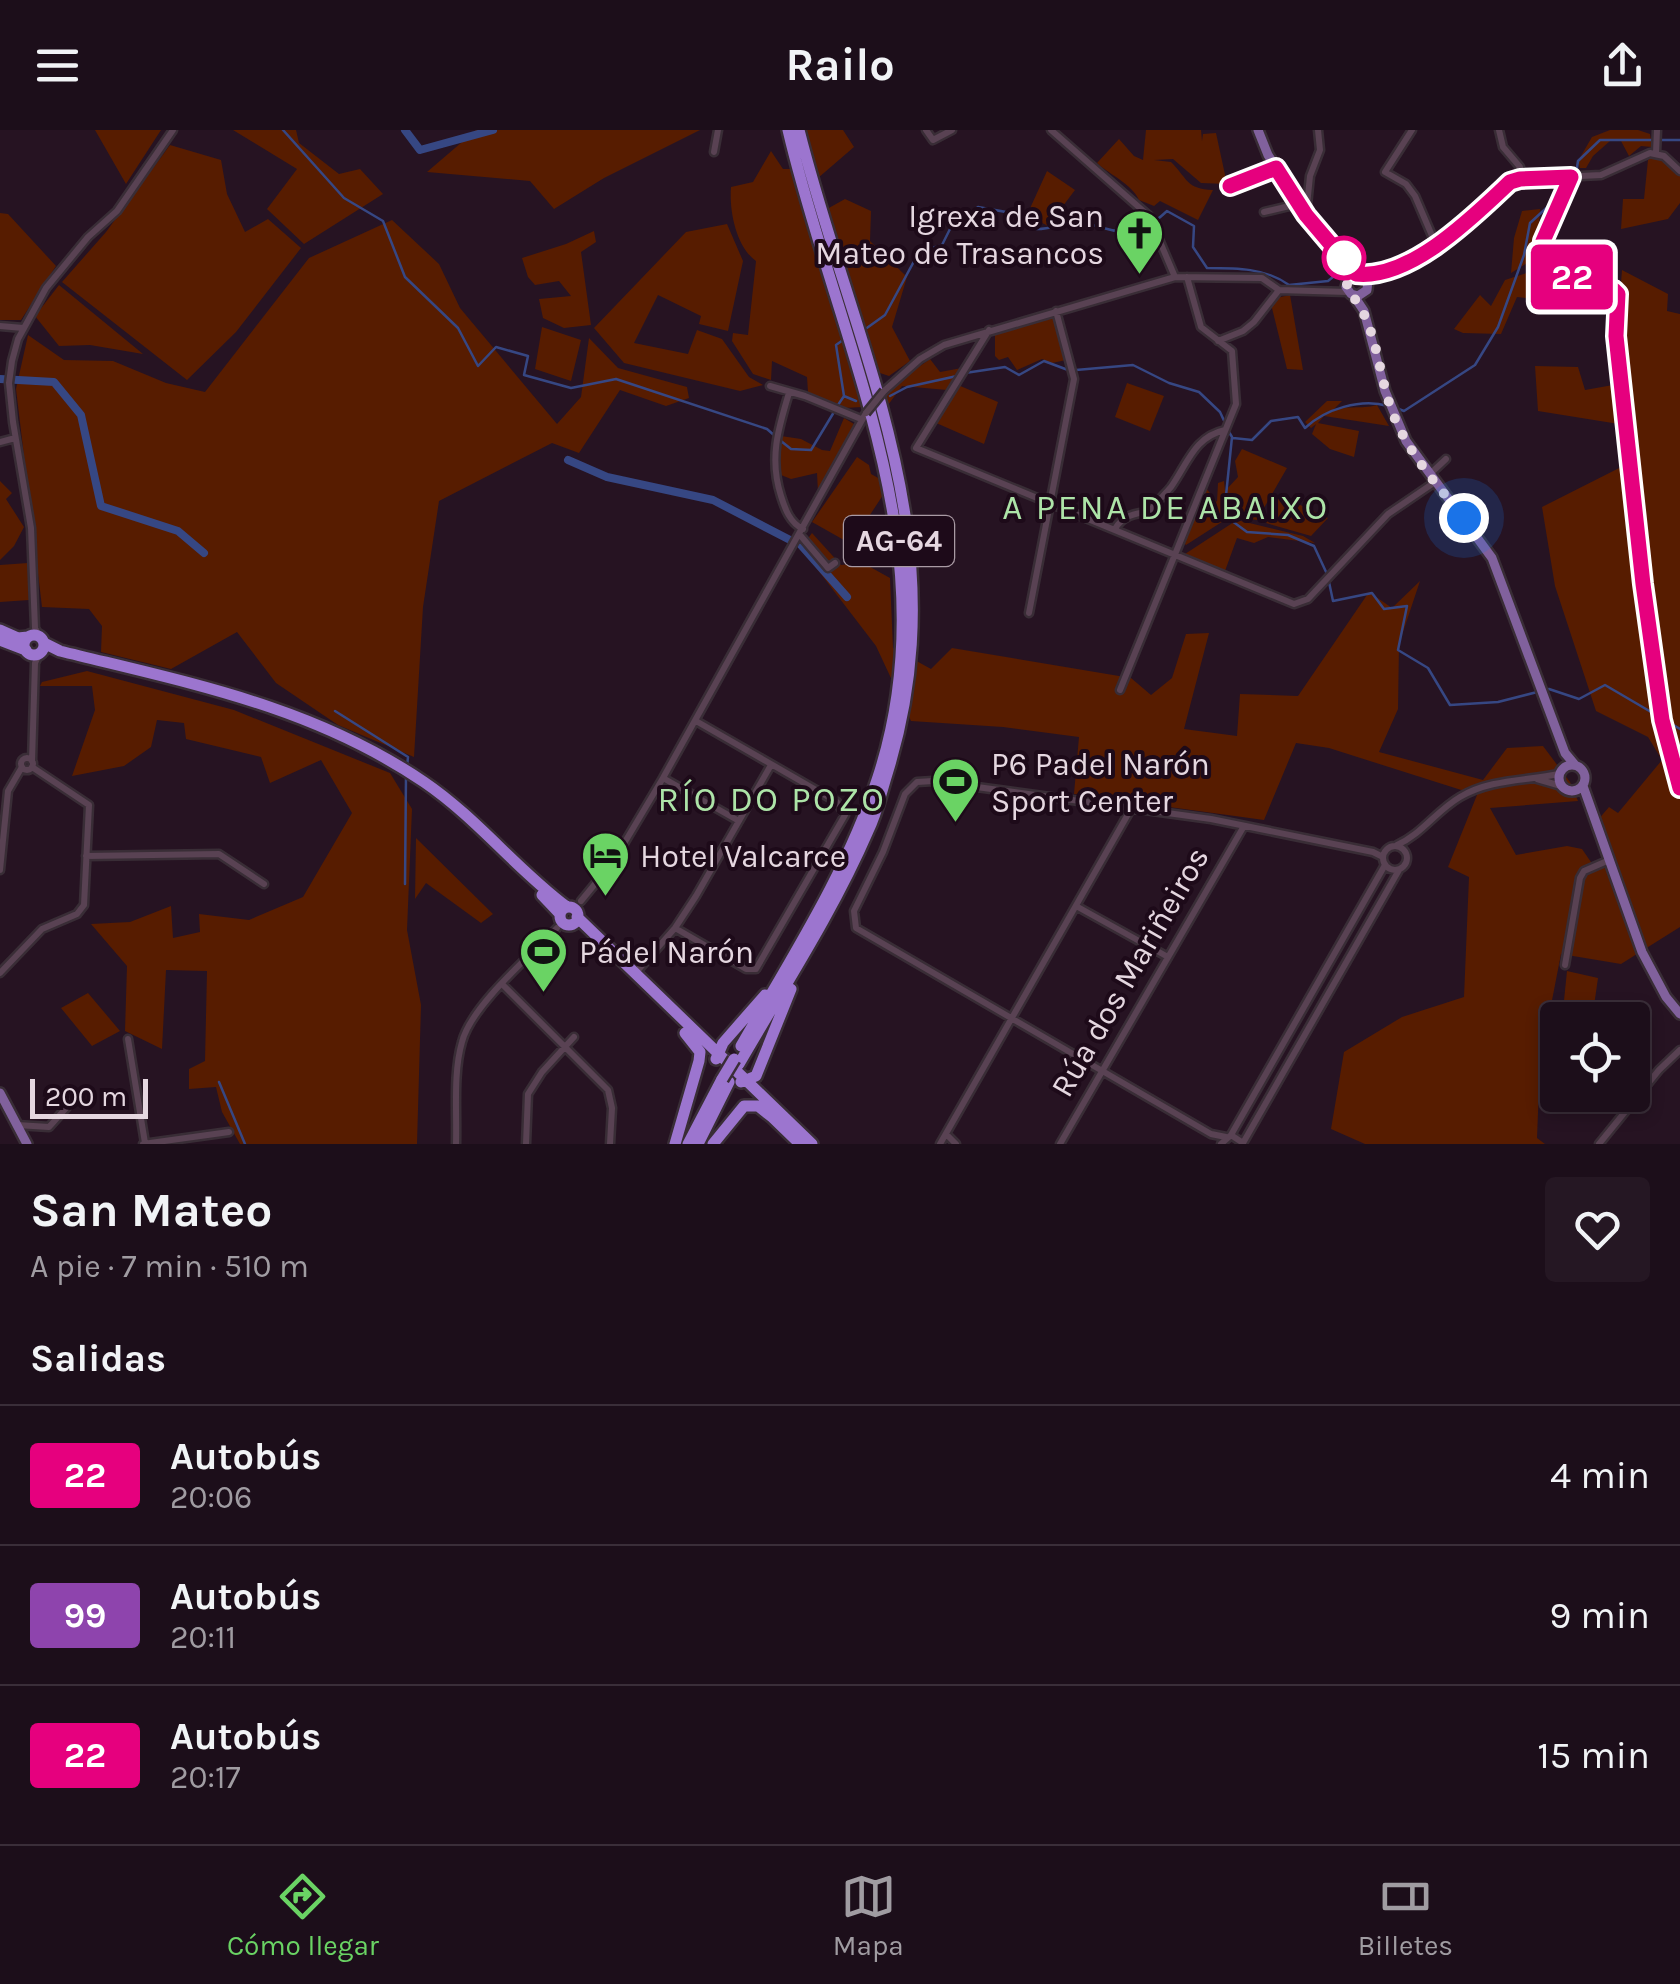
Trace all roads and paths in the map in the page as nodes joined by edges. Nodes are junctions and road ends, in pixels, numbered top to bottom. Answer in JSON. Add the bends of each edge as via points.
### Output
{"nodes":[{"id":1,"x":173,"y":130,"type":"edge"},
{"id":2,"x":718,"y":130,"type":"edge"},
{"id":3,"x":788,"y":130,"type":"edge"},
{"id":4,"x":799,"y":130,"type":"edge"},
{"id":5,"x":926,"y":130,"type":"edge"},
{"id":6,"x":952,"y":130,"type":"edge"},
{"id":7,"x":1051,"y":130,"type":"edge"},
{"id":8,"x":1258,"y":130,"type":"edge"},
{"id":9,"x":1318,"y":130,"type":"edge"},
{"id":10,"x":1412,"y":130,"type":"edge"},
{"id":11,"x":1499,"y":130,"type":"edge"},
{"id":12,"x":1657,"y":130,"type":"edge"},
{"id":13,"x":714,"y":152,"type":"dead end"},
{"id":14,"x":1656,"y":153,"type":"junction"},
{"id":15,"x":1276,"y":168,"type":"junction"},
{"id":16,"x":1680,"y":171,"type":"edge"},
{"id":17,"x":1571,"y":177,"type":"junction"},
{"id":18,"x":1520,"y":179,"type":"junction"},
{"id":19,"x":1230,"y":186,"type":"dead end"},
{"id":20,"x":1298,"y":204,"type":"junction"},
{"id":21,"x":1264,"y":212,"type":"dead end"},
{"id":22,"x":1306,"y":215,"type":"junction"},
{"id":23,"x":1436,"y":245,"type":"junction"},
{"id":24,"x":1381,"y":272,"type":"junction"},
{"id":25,"x":1186,"y":276,"type":"junction"},
{"id":26,"x":1353,"y":276,"type":"junction"},
{"id":27,"x":1175,"y":278,"type":"junction"},
{"id":28,"x":1279,"y":290,"type":"junction"},
{"id":29,"x":1329,"y":290,"type":"junction"},
{"id":30,"x":1359,"y":292,"type":"junction"},
{"id":31,"x":1056,"y":311,"type":"junction"},
{"id":32,"x":0,"y":326,"type":"edge"},
{"id":33,"x":24,"y":328,"type":"junction"},
{"id":34,"x":990,"y":330,"type":"junction"},
{"id":35,"x":1218,"y":340,"type":"junction"},
{"id":36,"x":770,"y":386,"type":"dead end"},
{"id":37,"x":789,"y":393,"type":"junction"},
{"id":38,"x":863,"y":416,"type":"junction"},
{"id":39,"x":1226,"y":428,"type":"junction"},
{"id":40,"x":15,"y":438,"type":"junction"},
{"id":41,"x":0,"y":442,"type":"edge"},
{"id":42,"x":1446,"y":459,"type":"dead end"},
{"id":43,"x":1432,"y":478,"type":"junction"},
{"id":44,"x":1050,"y":504,"type":"junction"},
{"id":45,"x":1115,"y":529,"type":"junction"},
{"id":46,"x":801,"y":532,"type":"junction"},
{"id":47,"x":1176,"y":554,"type":"junction"},
{"id":48,"x":835,"y":564,"type":"dead end"},
{"id":49,"x":1029,"y":613,"type":"dead end"},
{"id":50,"x":0,"y":630,"type":"edge"},
{"id":51,"x":0,"y":640,"type":"edge"},
{"id":52,"x":35,"y":646,"type":"junction"},
{"id":53,"x":1120,"y":690,"type":"dead end"},
{"id":54,"x":696,"y":721,"type":"junction"},
{"id":55,"x":28,"y":763,"type":"junction"},
{"id":56,"x":771,"y":765,"type":"junction"},
{"id":57,"x":1566,"y":769,"type":"junction"},
{"id":58,"x":663,"y":778,"type":"junction"},
{"id":59,"x":1536,"y":779,"type":"junction"},
{"id":60,"x":1562,"y":786,"type":"junction"},
{"id":61,"x":1680,"y":788,"type":"edge"},
{"id":62,"x":4,"y":790,"type":"edge"},
{"id":63,"x":1580,"y":791,"type":"junction"},
{"id":64,"x":1130,"y":809,"type":"junction"},
{"id":65,"x":739,"y":821,"type":"junction"},
{"id":66,"x":1244,"y":826,"type":"junction"},
{"id":67,"x":868,"y":831,"type":"junction"},
{"id":68,"x":1414,"y":838,"type":"junction"},
{"id":69,"x":1393,"y":846,"type":"junction"},
{"id":70,"x":1373,"y":852,"type":"junction"},
{"id":71,"x":86,"y":856,"type":"junction"},
{"id":72,"x":1408,"y":856,"type":"junction"},
{"id":73,"x":1384,"y":861,"type":"junction"},
{"id":74,"x":1608,"y":862,"type":"junction"},
{"id":75,"x":0,"y":870,"type":"edge"},
{"id":76,"x":1399,"y":870,"type":"junction"},
{"id":77,"x":264,"y":884,"type":"dead end"},
{"id":78,"x":1076,"y":906,"type":"junction"},
{"id":79,"x":569,"y":916,"type":"junction"},
{"id":80,"x":675,"y":928,"type":"junction"},
{"id":81,"x":798,"y":946,"type":"junction"},
{"id":82,"x":1168,"y":957,"type":"junction"},
{"id":83,"x":1565,"y":965,"type":"dead end"},
{"id":84,"x":0,"y":973,"type":"edge"},
{"id":85,"x":634,"y":973,"type":"junction"},
{"id":86,"x":503,"y":986,"type":"junction"},
{"id":87,"x":1680,"y":1014,"type":"edge"},
{"id":88,"x":1010,"y":1020,"type":"junction"},
{"id":89,"x":688,"y":1031,"type":"junction"},
{"id":90,"x":574,"y":1036,"type":"dead end"},
{"id":91,"x":728,"y":1036,"type":"junction"},
{"id":92,"x":128,"y":1039,"type":"dead end"},
{"id":93,"x":564,"y":1047,"type":"junction"},
{"id":94,"x":1680,"y":1050,"type":"edge"},
{"id":95,"x":760,"y":1068,"type":"junction"},
{"id":96,"x":698,"y":1069,"type":"junction"},
{"id":97,"x":1100,"y":1070,"type":"junction"},
{"id":98,"x":730,"y":1071,"type":"junction"},
{"id":99,"x":0,"y":1093,"type":"edge"},
{"id":100,"x":60,"y":1093,"type":"dead end"},
{"id":101,"x":776,"y":1115,"type":"junction"},
{"id":102,"x":17,"y":1125,"type":"junction"},
{"id":103,"x":229,"y":1132,"type":"dead end"},
{"id":104,"x":946,"y":1134,"type":"junction"},
{"id":105,"x":1224,"y":1140,"type":"edge"},
{"id":106,"x":27,"y":1144,"type":"edge"},
{"id":107,"x":144,"y":1144,"type":"edge"},
{"id":108,"x":456,"y":1144,"type":"edge"},
{"id":109,"x":526,"y":1144,"type":"edge"},
{"id":110,"x":610,"y":1144,"type":"edge"},
{"id":111,"x":675,"y":1144,"type":"edge"},
{"id":112,"x":688,"y":1144,"type":"edge"},
{"id":113,"x":698,"y":1144,"type":"edge"},
{"id":114,"x":714,"y":1144,"type":"edge"},
{"id":115,"x":800,"y":1144,"type":"edge"},
{"id":116,"x":812,"y":1144,"type":"edge"},
{"id":117,"x":940,"y":1144,"type":"edge"},
{"id":118,"x":956,"y":1144,"type":"edge"},
{"id":119,"x":1060,"y":1144,"type":"edge"},
{"id":120,"x":1243,"y":1144,"type":"edge"},
{"id":121,"x":1599,"y":1144,"type":"edge"}],
"edges":[{"from":1,"to":33,"type":"street","via":[[116,211],[46,288]]},
{"from":2,"to":13,"type":"street"},
{"from":3,"to":81,"type":"highway","number":"AG-64","via":[[883,455],[903,599],[896,697],[878,777],[848,853]]},
{"from":4,"to":67,"type":"highway","number":"AG-64","via":[[898,470],[912,564],[908,687]]},
{"from":5,"to":6,"type":"street","via":[[933,140]]},
{"from":7,"to":27,"type":"street","via":[[1149,216]]},
{"from":8,"to":15,"type":"main road"},
{"from":9,"to":22,"type":"street"},
{"from":10,"to":23,"type":"street","via":[[1385,172],[1416,196]]},
{"from":11,"to":18,"type":"street"},
{"from":12,"to":14,"type":"street"},
{"from":14,"to":16,"type":"street"},
{"from":14,"to":17,"type":"street","via":[[1601,175]]},
{"from":15,"to":19,"type":"street"},
{"from":15,"to":20,"type":"main road"},
{"from":17,"to":18,"type":"street"},
{"from":17,"to":61,"type":"street","via":[[1542,252],[1564,274],[1618,294],[1616,336],[1643,584],[1662,720]]},
{"from":18,"to":23,"type":"street"},
{"from":20,"to":21,"type":"street"},
{"from":20,"to":22,"type":"main road"},
{"from":22,"to":26,"type":"main road"},
{"from":23,"to":24,"type":"street"},
{"from":24,"to":26,"type":"street"},
{"from":24,"to":30,"type":"street"},
{"from":25,"to":27,"type":"street"},
{"from":25,"to":28,"type":"street","via":[[1262,278]]},
{"from":25,"to":35,"type":"street","via":[[1201,327]]},
{"from":26,"to":29,"type":"street"},
{"from":26,"to":30,"type":"main road"},
{"from":26,"to":30,"type":"main road","via":[[1366,277]]},
{"from":27,"to":31,"type":"street"},
{"from":28,"to":29,"type":"street"},
{"from":28,"to":35,"type":"street","via":[[1242,332]]},
{"from":29,"to":30,"type":"street"},
{"from":30,"to":43,"type":"main road","via":[[1394,416]]},
{"from":31,"to":34,"type":"street"},
{"from":31,"to":44,"type":"street","via":[[1074,379]]},
{"from":32,"to":33,"type":"street"},
{"from":33,"to":40,"type":"street","via":[[9,383]]},
{"from":34,"to":38,"type":"street","bridge":true,"via":[[920,360]]},
{"from":34,"to":44,"type":"street","via":[[916,448]]},
{"from":35,"to":39,"type":"street","via":[[1232,352],[1236,369],[1236,404]]},
{"from":36,"to":37,"type":"street"},
{"from":37,"to":38,"type":"street"},
{"from":37,"to":46,"type":"street","via":[[774,463],[784,504]]},
{"from":38,"to":46,"type":"street"},
{"from":39,"to":45,"type":"street","via":[[1192,450],[1149,512],[1120,520]]},
{"from":39,"to":47,"type":"street"},
{"from":40,"to":41,"type":"street"},
{"from":40,"to":52,"type":"street","via":[[31,528]]},
{"from":42,"to":43,"type":"street"},
{"from":43,"to":47,"type":"street","via":[[1304,603]]},
{"from":43,"to":57,"type":"main road","via":[[1492,558]]},
{"from":44,"to":45,"type":"street"},
{"from":44,"to":49,"type":"street"},
{"from":45,"to":47,"type":"street"},
{"from":46,"to":48,"type":"street","via":[[828,568]]},
{"from":46,"to":54,"type":"street"},
{"from":47,"to":53,"type":"street"},
{"from":50,"to":52,"type":"highway"},
{"from":51,"to":52,"type":"highway"},
{"from":52,"to":55,"type":"street"},
{"from":52,"to":79,"type":"highway","via":[[242,696],[334,730],[447,799]]},
{"from":54,"to":56,"type":"street"},
{"from":54,"to":58,"type":"street"},
{"from":55,"to":62,"type":"street"},
{"from":55,"to":71,"type":"street","via":[[89,805]]},
{"from":56,"to":65,"type":"street"},
{"from":56,"to":80,"type":"street","via":[[838,802],[844,815],[764,959],[746,969]]},
{"from":57,"to":59,"type":"street"},
{"from":57,"to":60,"type":"main road"},
{"from":57,"to":63,"type":"main road","via":[[1584,774]]},
{"from":58,"to":65,"type":"street"},
{"from":58,"to":79,"type":"street","via":[[613,862]]},
{"from":59,"to":60,"type":"street"},
{"from":59,"to":68,"type":"street","via":[[1474,790]]},
{"from":60,"to":63,"type":"main road"},
{"from":62,"to":75,"type":"street"},
{"from":63,"to":74,"type":"main road"},
{"from":64,"to":66,"type":"street"},
{"from":64,"to":78,"type":"street"},
{"from":64,"to":88,"type":"street","via":[[918,782],[905,794],[854,911],[854,926]]},
{"from":65,"to":80,"type":"street"},
{"from":66,"to":70,"type":"street"},
{"from":66,"to":82,"type":"street","name":"Rúa dos Mariñeiros"},
{"from":67,"to":95,"type":"highway","via":[[779,1012]]},
{"from":67,"to":98,"type":"highway","number":"AG-64","via":[[839,892]]},
{"from":68,"to":69,"type":"street"},
{"from":68,"to":72,"type":"street"},
{"from":69,"to":70,"type":"street"},
{"from":69,"to":72,"type":"street"},
{"from":69,"to":73,"type":"street"},
{"from":70,"to":73,"type":"street"},
{"from":71,"to":77,"type":"street","via":[[219,854]]},
{"from":71,"to":84,"type":"street","via":[[84,905],[42,928]]},
{"from":72,"to":76,"type":"street"},
{"from":73,"to":76,"type":"street"},
{"from":73,"to":105,"type":"street","via":[[1373,891]]},
{"from":74,"to":83,"type":"street","via":[[1580,878]]},
{"from":74,"to":87,"type":"main road","via":[[1647,962]]},
{"from":76,"to":120,"type":"street"},
{"from":78,"to":82,"type":"street"},
{"from":78,"to":88,"type":"street"},
{"from":79,"to":85,"type":"highway"},
{"from":79,"to":86,"type":"street"},
{"from":80,"to":85,"type":"street"},
{"from":81,"to":91,"type":"highway"},
{"from":81,"to":98,"type":"highway","number":"AG-64"},
{"from":82,"to":97,"type":"street","name":"Rúa dos Mariñeiros"},
{"from":85,"to":89,"type":"highway"},
{"from":86,"to":93,"type":"street"},
{"from":86,"to":108,"type":"street","via":[[462,1041]]},
{"from":88,"to":97,"type":"street"},
{"from":88,"to":104,"type":"street"},
{"from":89,"to":91,"type":"highway","via":[[712,1042]]},
{"from":89,"to":96,"type":"highway","via":[[700,1052]]},
{"from":89,"to":98,"type":"highway"},
{"from":90,"to":93,"type":"street"},
{"from":91,"to":98,"type":"highway"},
{"from":92,"to":107,"type":"street"},
{"from":93,"to":109,"type":"street","via":[[528,1094]]},
{"from":93,"to":110,"type":"street","via":[[608,1090]]},
{"from":94,"to":121,"type":"street"},
{"from":95,"to":98,"type":"highway","via":[[753,1080]]},
{"from":95,"to":101,"type":"highway","via":[[758,1085]]},
{"from":96,"to":98,"type":"highway"},
{"from":96,"to":111,"type":"highway"},
{"from":97,"to":105,"type":"street"},
{"from":97,"to":119,"type":"street","name":"Rúa dos Mariñeiros"},
{"from":98,"to":101,"type":"highway"},
{"from":98,"to":112,"type":"highway","number":"AG-64"},
{"from":98,"to":113,"type":"highway","number":"AG-64"},
{"from":98,"to":114,"type":"highway"},
{"from":99,"to":102,"type":"main road"},
{"from":100,"to":102,"type":"street","via":[[66,1107],[49,1128]]},
{"from":101,"to":114,"type":"highway","via":[[744,1106]]},
{"from":101,"to":115,"type":"highway"},
{"from":101,"to":116,"type":"highway"},
{"from":102,"to":106,"type":"main road"},
{"from":103,"to":107,"type":"street"},
{"from":104,"to":117,"type":"street"},
{"from":104,"to":118,"type":"street"},
{"from":105,"to":120,"type":"street","via":[[1238,1136]]}]}
